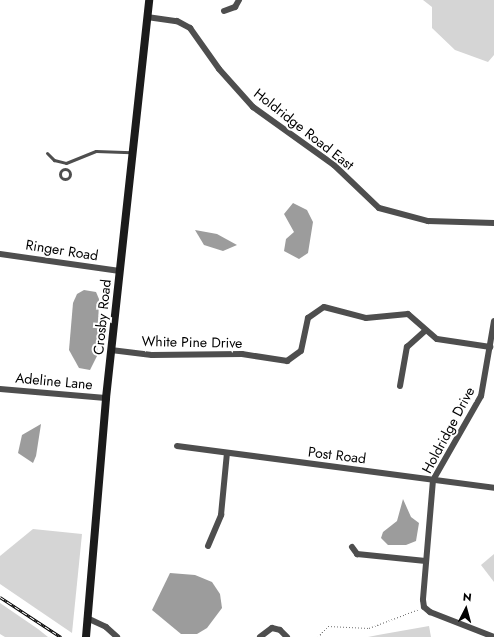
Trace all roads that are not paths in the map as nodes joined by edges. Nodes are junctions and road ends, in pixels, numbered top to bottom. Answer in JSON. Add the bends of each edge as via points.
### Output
{"nodes":[{"id":1,"x":149,"y":0,"type":"edge"},
{"id":2,"x":239,"y":0,"type":"edge"},
{"id":3,"x":224,"y":11,"type":"dead end"},
{"id":4,"x":147,"y":17,"type":"junction"},
{"id":5,"x":133,"y":152,"type":"junction"},
{"id":6,"x":47,"y":153,"type":"dead end"},
{"id":7,"x":66,"y":163,"type":"junction"},
{"id":8,"x":66,"y":169,"type":"dead end"},
{"id":9,"x":494,"y":223,"type":"edge"},
{"id":10,"x":0,"y":254,"type":"edge"},
{"id":11,"x":120,"y":271,"type":"junction"},
{"id":12,"x":494,"y":321,"type":"edge"},
{"id":13,"x":425,"y":331,"type":"junction"},
{"id":14,"x":490,"y":347,"type":"junction"},
{"id":15,"x":111,"y":350,"type":"junction"},
{"id":16,"x":400,"y":386,"type":"dead end"},
{"id":17,"x":0,"y":389,"type":"edge"},
{"id":18,"x":106,"y":398,"type":"junction"},
{"id":19,"x":177,"y":446,"type":"dead end"},
{"id":20,"x":227,"y":453,"type":"junction"},
{"id":21,"x":433,"y":480,"type":"junction"},
{"id":22,"x":494,"y":488,"type":"edge"},
{"id":23,"x":208,"y":546,"type":"dead end"},
{"id":24,"x":352,"y":547,"type":"dead end"},
{"id":25,"x":426,"y":561,"type":"junction"},
{"id":26,"x":87,"y":618,"type":"junction"},
{"id":27,"x":86,"y":637,"type":"edge"},
{"id":28,"x":117,"y":637,"type":"edge"},
{"id":29,"x":260,"y":637,"type":"edge"},
{"id":30,"x":287,"y":637,"type":"edge"},
{"id":31,"x":494,"y":637,"type":"edge"}],
"edges":[{"from":1,"to":4,"type":"street","name":"Crosby Road"},
{"from":2,"to":3,"type":"street","via":[[235,7]]},
{"from":4,"to":5,"type":"street","name":"Crosby Road"},
{"from":4,"to":9,"type":"street","name":"Holdridge Road East","via":[[177,21],[186,26],[253,107],[334,165],[379,208],[428,221]]},
{"from":5,"to":7,"type":"lane","via":[[96,151]]},
{"from":5,"to":11,"type":"street","name":"Crosby Road"},
{"from":6,"to":7,"type":"lane","via":[[54,160]]},
{"from":7,"to":8,"type":"lane"},
{"from":10,"to":11,"type":"street","name":"Ringer Road"},
{"from":11,"to":15,"type":"street","name":"Crosby Road"},
{"from":12,"to":14,"type":"street","name":"Holdridge Drive"},
{"from":13,"to":14,"type":"street","name":"White Pine Drive","via":[[443,340]]},
{"from":13,"to":15,"type":"street","name":"White Pine Drive","via":[[418,321],[408,314],[366,318],[324,307],[308,318],[301,351],[287,361],[242,354],[152,355]]},
{"from":13,"to":16,"type":"street","via":[[407,347]]},
{"from":14,"to":21,"type":"street","name":"Holdridge Drive","via":[[481,396]]},
{"from":15,"to":18,"type":"street","name":"Crosby Road"},
{"from":17,"to":18,"type":"street","name":"Adeline Lane"},
{"from":18,"to":26,"type":"street","name":"Crosby Road"},
{"from":19,"to":20,"type":"street","name":"Post Road"},
{"from":20,"to":21,"type":"street","name":"Post Road"},
{"from":20,"to":23,"type":"street","via":[[221,514]]},
{"from":21,"to":22,"type":"street","name":"Post Road"},
{"from":21,"to":25,"type":"street","name":"Holdridge Drive"},
{"from":24,"to":25,"type":"street","via":[[357,554]]},
{"from":25,"to":31,"type":"street","name":"Holdridge Drive","via":[[424,607]]},
{"from":26,"to":27,"type":"street","name":"Crosby Road"},
{"from":26,"to":28,"type":"street","via":[[106,627]]},
{"from":29,"to":30,"type":"street","via":[[272,628]]}]}
